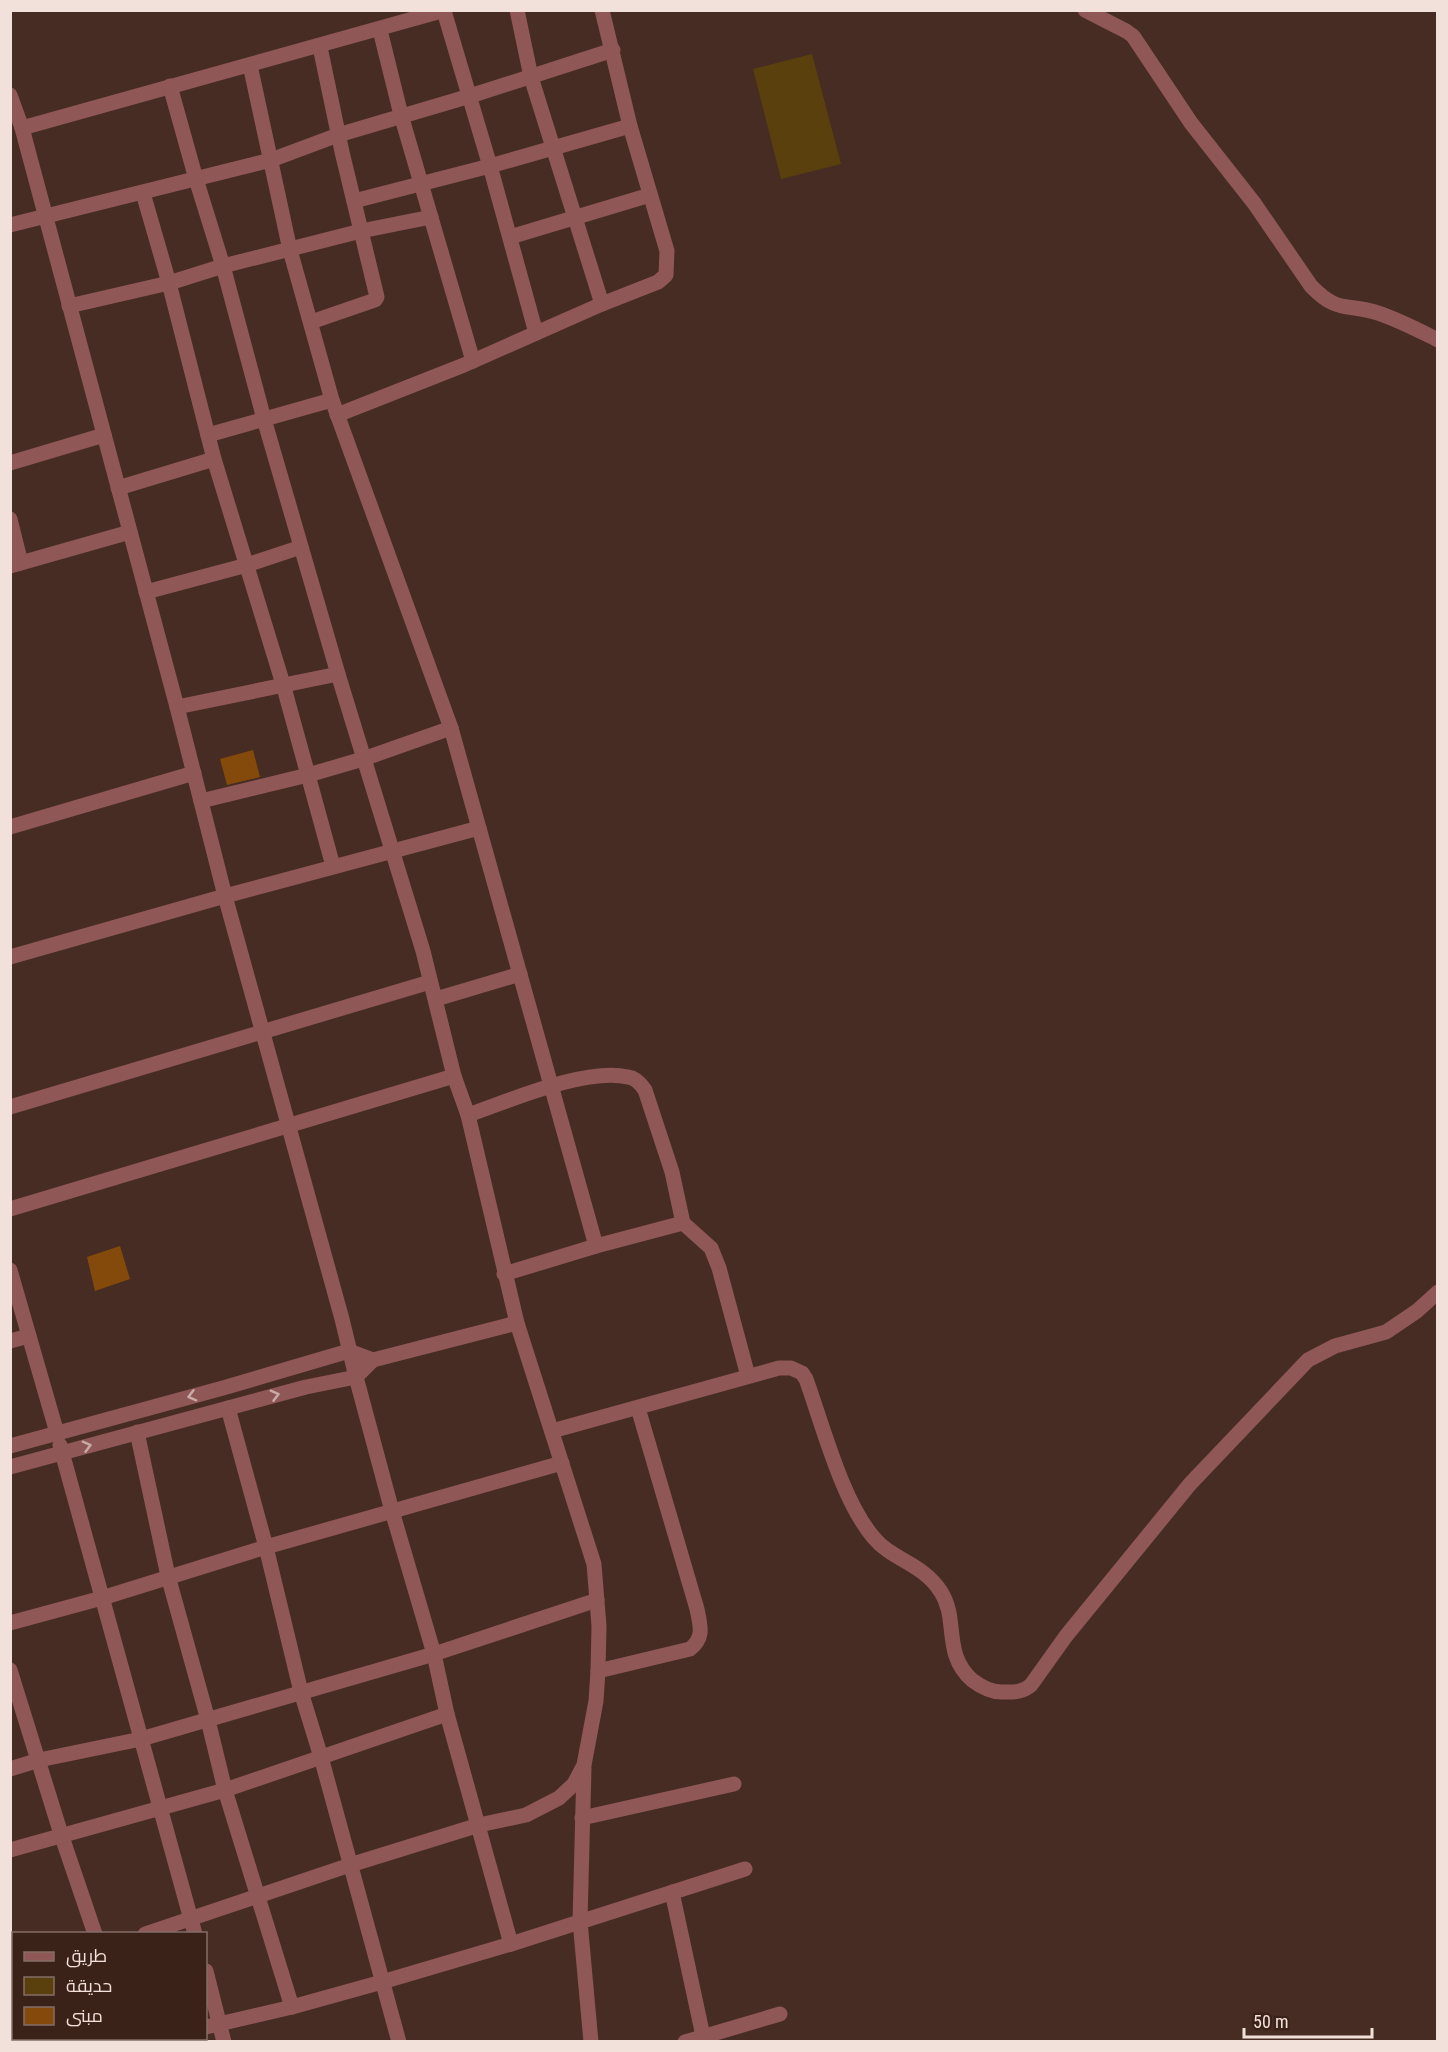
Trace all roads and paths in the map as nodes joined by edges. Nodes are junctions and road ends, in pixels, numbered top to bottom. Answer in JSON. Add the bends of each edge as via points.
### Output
{"nodes":[{"id":1,"x":444,"y":10,"type":"edge"},
{"id":2,"x":517,"y":10,"type":"edge"},
{"id":3,"x":602,"y":10,"type":"edge"},
{"id":4,"x":1085,"y":10,"type":"edge"},
{"id":5,"x":380,"y":30,"type":"junction"},
{"id":6,"x":320,"y":47,"type":"junction"},
{"id":7,"x":613,"y":50,"type":"junction"},
{"id":8,"x":250,"y":65,"type":"junction"},
{"id":9,"x":531,"y":77,"type":"junction"},
{"id":10,"x":170,"y":86,"type":"junction"},
{"id":11,"x":470,"y":96,"type":"junction"},
{"id":12,"x":12,"y":102,"type":"edge"},
{"id":13,"x":401,"y":116,"type":"junction"},
{"id":14,"x":630,"y":126,"type":"junction"},
{"id":15,"x":22,"y":128,"type":"junction"},
{"id":16,"x":338,"y":135,"type":"junction"},
{"id":17,"x":553,"y":148,"type":"junction"},
{"id":18,"x":271,"y":160,"type":"junction"},
{"id":19,"x":490,"y":166,"type":"junction"},
{"id":20,"x":196,"y":179,"type":"junction"},
{"id":21,"x":422,"y":184,"type":"junction"},
{"id":22,"x":143,"y":193,"type":"junction"},
{"id":23,"x":650,"y":195,"type":"junction"},
{"id":24,"x":354,"y":201,"type":"junction"},
{"id":25,"x":44,"y":216,"type":"junction"},
{"id":26,"x":431,"y":216,"type":"junction"},
{"id":27,"x":574,"y":217,"type":"junction"},
{"id":28,"x":10,"y":225,"type":"edge"},
{"id":29,"x":361,"y":231,"type":"junction"},
{"id":30,"x":510,"y":237,"type":"junction"},
{"id":31,"x":290,"y":250,"type":"junction"},
{"id":32,"x":224,"y":266,"type":"junction"},
{"id":33,"x":169,"y":283,"type":"junction"},
{"id":34,"x":602,"y":304,"type":"junction"},
{"id":35,"x":69,"y":306,"type":"junction"},
{"id":36,"x":311,"y":322,"type":"junction"},
{"id":37,"x":536,"y":333,"type":"junction"},
{"id":38,"x":1437,"y":340,"type":"edge"},
{"id":39,"x":473,"y":361,"type":"junction"},
{"id":40,"x":335,"y":407,"type":"junction"},
{"id":41,"x":264,"y":419,"type":"junction"},
{"id":42,"x":104,"y":435,"type":"junction"},
{"id":43,"x":208,"y":435,"type":"junction"},
{"id":44,"x":214,"y":459,"type":"junction"},
{"id":45,"x":10,"y":463,"type":"edge"},
{"id":46,"x":118,"y":488,"type":"junction"},
{"id":47,"x":10,"y":519,"type":"edge"},
{"id":48,"x":130,"y":532,"type":"junction"},
{"id":49,"x":301,"y":547,"type":"junction"},
{"id":50,"x":16,"y":564,"type":"edge"},
{"id":51,"x":247,"y":565,"type":"junction"},
{"id":52,"x":146,"y":592,"type":"junction"},
{"id":53,"x":338,"y":674,"type":"junction"},
{"id":54,"x":283,"y":684,"type":"junction"},
{"id":55,"x":177,"y":707,"type":"junction"},
{"id":56,"x":451,"y":728,"type":"junction"},
{"id":57,"x":363,"y":759,"type":"junction"},
{"id":58,"x":194,"y":773,"type":"junction"},
{"id":59,"x":308,"y":775,"type":"junction"},
{"id":60,"x":201,"y":801,"type":"junction"},
{"id":61,"x":12,"y":822,"type":"edge"},
{"id":62,"x":479,"y":828,"type":"junction"},
{"id":63,"x":391,"y":852,"type":"junction"},
{"id":64,"x":333,"y":866,"type":"junction"},
{"id":65,"x":225,"y":896,"type":"junction"},
{"id":66,"x":10,"y":957,"type":"edge"},
{"id":67,"x":520,"y":974,"type":"junction"},
{"id":68,"x":430,"y":982,"type":"junction"},
{"id":69,"x":436,"y":999,"type":"junction"},
{"id":70,"x":264,"y":1030,"type":"junction"},
{"id":71,"x":454,"y":1076,"type":"junction"},
{"id":72,"x":552,"y":1086,"type":"junction"},
{"id":73,"x":10,"y":1107,"type":"edge"},
{"id":74,"x":468,"y":1115,"type":"junction"},
{"id":75,"x":288,"y":1127,"type":"junction"},
{"id":76,"x":10,"y":1209,"type":"edge"},
{"id":77,"x":683,"y":1223,"type":"junction"},
{"id":78,"x":596,"y":1246,"type":"junction"},
{"id":79,"x":10,"y":1270,"type":"edge"},
{"id":80,"x":504,"y":1274,"type":"junction"},
{"id":81,"x":1437,"y":1292,"type":"edge"},
{"id":82,"x":517,"y":1323,"type":"junction"},
{"id":83,"x":29,"y":1336,"type":"junction"},
{"id":84,"x":10,"y":1341,"type":"edge"},
{"id":85,"x":349,"y":1351,"type":"junction"},
{"id":86,"x":373,"y":1360,"type":"junction"},
{"id":87,"x":748,"y":1376,"type":"junction"},
{"id":88,"x":356,"y":1377,"type":"junction"},
{"id":89,"x":228,"y":1408,"type":"junction"},
{"id":90,"x":638,"y":1408,"type":"junction"},
{"id":91,"x":552,"y":1431,"type":"junction"},
{"id":92,"x":137,"y":1432,"type":"junction"},
{"id":93,"x":57,"y":1433,"type":"junction"},
{"id":94,"x":10,"y":1446,"type":"edge"},
{"id":95,"x":62,"y":1453,"type":"junction"},
{"id":96,"x":562,"y":1463,"type":"junction"},
{"id":97,"x":10,"y":1467,"type":"edge"},
{"id":98,"x":392,"y":1511,"type":"junction"},
{"id":99,"x":266,"y":1546,"type":"junction"},
{"id":100,"x":168,"y":1576,"type":"junction"},
{"id":101,"x":102,"y":1598,"type":"junction"},
{"id":102,"x":597,"y":1600,"type":"junction"},
{"id":103,"x":10,"y":1623,"type":"edge"},
{"id":104,"x":434,"y":1654,"type":"junction"},
{"id":105,"x":10,"y":1670,"type":"edge"},
{"id":106,"x":598,"y":1671,"type":"junction"},
{"id":107,"x":301,"y":1692,"type":"junction"},
{"id":108,"x":447,"y":1714,"type":"junction"},
{"id":109,"x":208,"y":1720,"type":"junction"},
{"id":110,"x":141,"y":1740,"type":"junction"},
{"id":111,"x":321,"y":1757,"type":"junction"},
{"id":112,"x":39,"y":1760,"type":"junction"},
{"id":113,"x":584,"y":1765,"type":"junction"},
{"id":114,"x":10,"y":1769,"type":"edge"},
{"id":115,"x":734,"y":1784,"type":"dead end"},
{"id":116,"x":225,"y":1790,"type":"junction"},
{"id":117,"x":160,"y":1807,"type":"junction"},
{"id":118,"x":582,"y":1818,"type":"junction"},
{"id":119,"x":479,"y":1825,"type":"junction"},
{"id":120,"x":62,"y":1834,"type":"junction"},
{"id":121,"x":10,"y":1850,"type":"edge"},
{"id":122,"x":350,"y":1865,"type":"junction"},
{"id":123,"x":745,"y":1869,"type":"dead end"},
{"id":124,"x":672,"y":1892,"type":"junction"},
{"id":125,"x":258,"y":1895,"type":"junction"},
{"id":126,"x":580,"y":1921,"type":"junction"},
{"id":127,"x":193,"y":1926,"type":"edge"},
{"id":128,"x":94,"y":1932,"type":"edge"},
{"id":129,"x":157,"y":1932,"type":"edge"},
{"id":130,"x":511,"y":1944,"type":"junction"},
{"id":131,"x":207,"y":1979,"type":"edge"},
{"id":132,"x":382,"y":1982,"type":"junction"},
{"id":133,"x":292,"y":2007,"type":"junction"},
{"id":134,"x":780,"y":2014,"type":"dead end"},
{"id":135,"x":213,"y":2024,"type":"edge"},
{"id":136,"x":703,"y":2036,"type":"junction"},
{"id":137,"x":224,"y":2042,"type":"edge"},
{"id":138,"x":399,"y":2042,"type":"edge"},
{"id":139,"x":591,"y":2042,"type":"edge"},
{"id":140,"x":685,"y":2042,"type":"edge"}],
"edges":[{"from":1,"to":5,"type":"street"},
{"from":1,"to":11,"type":"street"},
{"from":2,"to":9,"type":"street"},
{"from":3,"to":7,"type":"street"},
{"from":4,"to":38,"type":"street","via":[[1133,36],[1191,123],[1322,298],[1400,321]]},
{"from":5,"to":6,"type":"street"},
{"from":5,"to":13,"type":"street"},
{"from":6,"to":8,"type":"street"},
{"from":6,"to":16,"type":"street"},
{"from":7,"to":9,"type":"street"},
{"from":7,"to":14,"type":"street"},
{"from":8,"to":10,"type":"street"},
{"from":8,"to":18,"type":"street"},
{"from":9,"to":11,"type":"street"},
{"from":9,"to":17,"type":"street"},
{"from":10,"to":15,"type":"street"},
{"from":10,"to":20,"type":"street"},
{"from":11,"to":13,"type":"street"},
{"from":11,"to":19,"type":"street"},
{"from":12,"to":15,"type":"street"},
{"from":13,"to":16,"type":"street"},
{"from":13,"to":21,"type":"street"},
{"from":14,"to":17,"type":"street"},
{"from":14,"to":23,"type":"street"},
{"from":15,"to":25,"type":"street"},
{"from":16,"to":18,"type":"street"},
{"from":16,"to":24,"type":"street"},
{"from":17,"to":19,"type":"street"},
{"from":17,"to":27,"type":"street"},
{"from":18,"to":20,"type":"street"},
{"from":18,"to":31,"type":"street"},
{"from":19,"to":21,"type":"street"},
{"from":19,"to":30,"type":"street"},
{"from":20,"to":22,"type":"street"},
{"from":20,"to":32,"type":"street"},
{"from":21,"to":24,"type":"street"},
{"from":21,"to":26,"type":"street"},
{"from":22,"to":25,"type":"street"},
{"from":22,"to":33,"type":"street"},
{"from":23,"to":27,"type":"street"},
{"from":23,"to":34,"type":"street","via":[[667,251],[666,275],[658,282]]},
{"from":24,"to":29,"type":"street"},
{"from":25,"to":28,"type":"street"},
{"from":25,"to":35,"type":"street"},
{"from":26,"to":29,"type":"street"},
{"from":26,"to":39,"type":"street"},
{"from":27,"to":30,"type":"street"},
{"from":27,"to":34,"type":"street"},
{"from":29,"to":31,"type":"street"},
{"from":29,"to":36,"type":"street","via":[[377,297]]},
{"from":30,"to":37,"type":"street"},
{"from":31,"to":32,"type":"street"},
{"from":31,"to":36,"type":"street"},
{"from":32,"to":33,"type":"street"},
{"from":32,"to":41,"type":"street"},
{"from":33,"to":35,"type":"street"},
{"from":33,"to":43,"type":"street"},
{"from":34,"to":37,"type":"street"},
{"from":35,"to":42,"type":"street"},
{"from":36,"to":40,"type":"street"},
{"from":37,"to":39,"type":"street"},
{"from":39,"to":40,"type":"street"},
{"from":40,"to":41,"type":"street"},
{"from":40,"to":56,"type":"street"},
{"from":41,"to":43,"type":"street"},
{"from":41,"to":49,"type":"street"},
{"from":42,"to":45,"type":"street"},
{"from":42,"to":46,"type":"street"},
{"from":43,"to":44,"type":"street"},
{"from":44,"to":46,"type":"street"},
{"from":44,"to":51,"type":"street"},
{"from":46,"to":48,"type":"street"},
{"from":47,"to":50,"type":"street"},
{"from":48,"to":50,"type":"street"},
{"from":48,"to":52,"type":"street"},
{"from":49,"to":51,"type":"street"},
{"from":49,"to":53,"type":"street"},
{"from":51,"to":52,"type":"street"},
{"from":51,"to":54,"type":"street"},
{"from":52,"to":55,"type":"street"},
{"from":53,"to":54,"type":"street"},
{"from":53,"to":57,"type":"street"},
{"from":54,"to":55,"type":"street"},
{"from":54,"to":59,"type":"street"},
{"from":55,"to":58,"type":"street"},
{"from":56,"to":57,"type":"street"},
{"from":56,"to":62,"type":"street"},
{"from":57,"to":59,"type":"street"},
{"from":57,"to":63,"type":"street"},
{"from":58,"to":60,"type":"street"},
{"from":58,"to":61,"type":"street"},
{"from":59,"to":60,"type":"street"},
{"from":59,"to":64,"type":"street"},
{"from":60,"to":65,"type":"street"},
{"from":62,"to":63,"type":"street"},
{"from":62,"to":67,"type":"street"},
{"from":63,"to":64,"type":"street"},
{"from":63,"to":68,"type":"street"},
{"from":64,"to":65,"type":"street"},
{"from":65,"to":66,"type":"street"},
{"from":65,"to":70,"type":"street"},
{"from":67,"to":69,"type":"street"},
{"from":67,"to":72,"type":"street"},
{"from":68,"to":69,"type":"street"},
{"from":68,"to":70,"type":"street"},
{"from":69,"to":71,"type":"street"},
{"from":70,"to":73,"type":"street"},
{"from":70,"to":75,"type":"street"},
{"from":71,"to":74,"type":"street"},
{"from":71,"to":75,"type":"street"},
{"from":72,"to":74,"type":"street"},
{"from":72,"to":77,"type":"street","via":[[603,1075],[627,1076],[641,1084],[672,1172]]},
{"from":72,"to":78,"type":"street"},
{"from":74,"to":80,"type":"street"},
{"from":75,"to":76,"type":"street"},
{"from":75,"to":85,"type":"street"},
{"from":77,"to":78,"type":"street"},
{"from":77,"to":87,"type":"street","via":[[711,1248]]},
{"from":78,"to":80,"type":"street"},
{"from":79,"to":83,"type":"street"},
{"from":80,"to":82,"type":"street"},
{"from":81,"to":87,"type":"street","via":[[1386,1332],[1335,1346],[1308,1360],[1190,1485],[1024,1691],[996,1692],[965,1673],[955,1656],[942,1592],[915,1565],[887,1551],[874,1539],[850,1500],[802,1373],[779,1368]]},
{"from":82,"to":86,"type":"street"},
{"from":82,"to":91,"type":"street"},
{"from":83,"to":84,"type":"street"},
{"from":83,"to":93,"type":"street"},
{"from":85,"to":86,"type":"street"},
{"from":85,"to":88,"type":"street"},
{"from":85,"to":93,"type":"street","one_way":true},
{"from":86,"to":88,"type":"street"},
{"from":87,"to":90,"type":"street"},
{"from":89,"to":88,"type":"street","one_way":true},
{"from":88,"to":98,"type":"street"},
{"from":89,"to":92,"type":"street"},
{"from":89,"to":99,"type":"street"},
{"from":90,"to":91,"type":"street"},
{"from":90,"to":106,"type":"street","via":[[697,1609],[700,1635],[690,1649]]},
{"from":91,"to":96,"type":"street"},
{"from":95,"to":92,"type":"street","one_way":true},
{"from":92,"to":100,"type":"street"},
{"from":93,"to":94,"type":"street"},
{"from":93,"to":95,"type":"street"},
{"from":95,"to":97,"type":"street"},
{"from":95,"to":101,"type":"street"},
{"from":96,"to":98,"type":"street"},
{"from":96,"to":102,"type":"street","via":[[594,1564]]},
{"from":98,"to":99,"type":"street"},
{"from":98,"to":104,"type":"street"},
{"from":99,"to":100,"type":"street"},
{"from":99,"to":107,"type":"street"},
{"from":100,"to":101,"type":"street"},
{"from":100,"to":109,"type":"street"},
{"from":101,"to":103,"type":"street"},
{"from":101,"to":110,"type":"street"},
{"from":102,"to":104,"type":"street"},
{"from":102,"to":106,"type":"street"},
{"from":104,"to":107,"type":"street"},
{"from":104,"to":108,"type":"street"},
{"from":105,"to":112,"type":"street"},
{"from":106,"to":113,"type":"street"},
{"from":107,"to":109,"type":"street"},
{"from":107,"to":111,"type":"street"},
{"from":108,"to":111,"type":"street"},
{"from":108,"to":119,"type":"street"},
{"from":109,"to":110,"type":"street"},
{"from":109,"to":116,"type":"street"},
{"from":110,"to":112,"type":"street"},
{"from":110,"to":117,"type":"street"},
{"from":111,"to":116,"type":"street"},
{"from":111,"to":122,"type":"street"},
{"from":112,"to":114,"type":"street"},
{"from":112,"to":120,"type":"street"},
{"from":113,"to":118,"type":"street"},
{"from":113,"to":119,"type":"street","via":[[574,1784],[559,1798],[526,1815]]},
{"from":115,"to":118,"type":"street"},
{"from":116,"to":117,"type":"street"},
{"from":116,"to":125,"type":"street"},
{"from":117,"to":120,"type":"street"},
{"from":117,"to":127,"type":"street"},
{"from":118,"to":126,"type":"street"},
{"from":119,"to":122,"type":"street"},
{"from":119,"to":130,"type":"street"},
{"from":120,"to":121,"type":"street"},
{"from":120,"to":128,"type":"street"},
{"from":122,"to":125,"type":"street"},
{"from":122,"to":132,"type":"street"},
{"from":123,"to":124,"type":"street"},
{"from":124,"to":126,"type":"street"},
{"from":124,"to":136,"type":"street"},
{"from":125,"to":127,"type":"street"},
{"from":125,"to":133,"type":"street"},
{"from":126,"to":130,"type":"street"},
{"from":126,"to":139,"type":"street"},
{"from":127,"to":129,"type":"street"},
{"from":130,"to":132,"type":"street"},
{"from":131,"to":135,"type":"street"},
{"from":132,"to":133,"type":"street"},
{"from":132,"to":138,"type":"street"},
{"from":133,"to":135,"type":"street"},
{"from":134,"to":136,"type":"street"},
{"from":135,"to":137,"type":"street"},
{"from":136,"to":140,"type":"street"}]}
